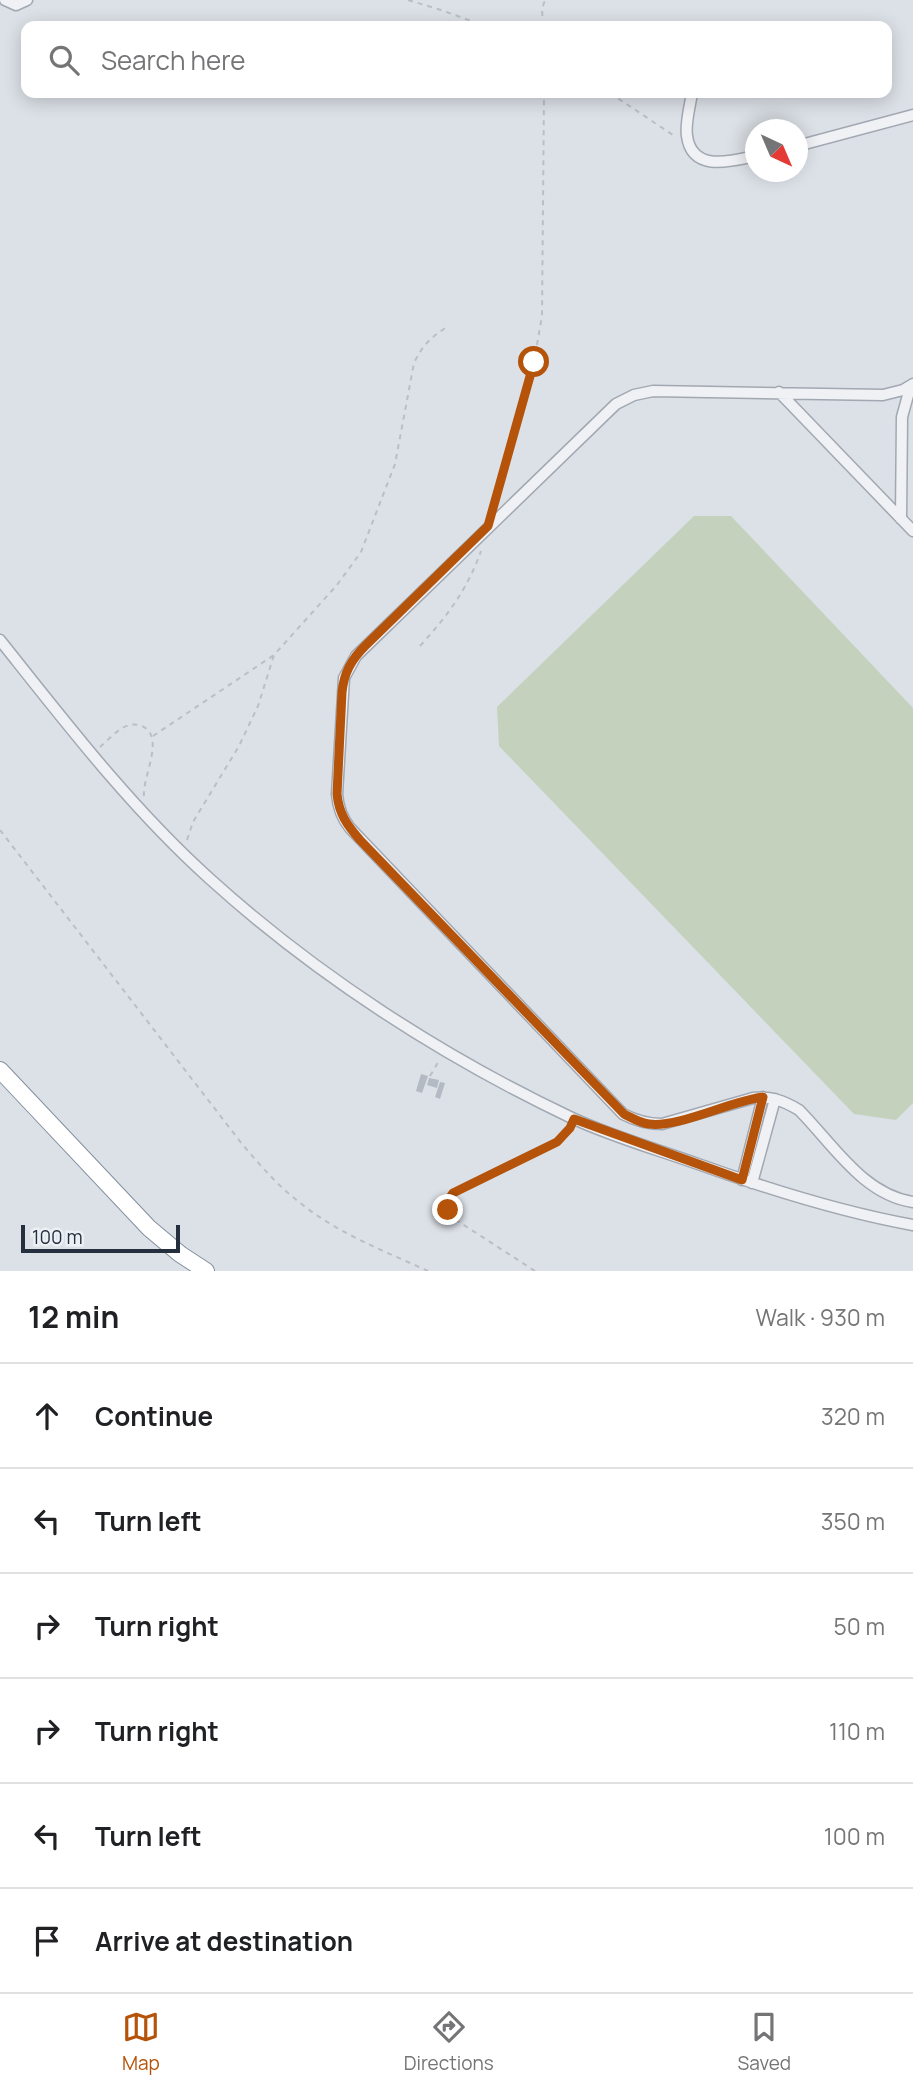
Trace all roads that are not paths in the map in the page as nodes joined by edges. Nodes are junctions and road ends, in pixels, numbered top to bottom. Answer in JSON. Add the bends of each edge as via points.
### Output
{"nodes":[{"id":1,"x":5,"y":0,"type":"edge"},
{"id":2,"x":27,"y":0,"type":"edge"},
{"id":3,"x":691,"y":98,"type":"edge"},
{"id":4,"x":913,"y":115,"type":"edge"},
{"id":5,"x":808,"y":143,"type":"edge"},
{"id":6,"x":745,"y":158,"type":"edge"},
{"id":7,"x":911,"y":386,"type":"edge"},
{"id":8,"x":779,"y":392,"type":"junction"},
{"id":9,"x":828,"y":393,"type":"junction"},
{"id":10,"x":883,"y":395,"type":"junction"},
{"id":11,"x":902,"y":417,"type":"junction"},
{"id":12,"x":814,"y":429,"type":"junction"},
{"id":13,"x":901,"y":519,"type":"junction"},
{"id":14,"x":913,"y":531,"type":"edge"},
{"id":15,"x":0,"y":640,"type":"edge"},
{"id":16,"x":0,"y":1070,"type":"edge"},
{"id":17,"x":763,"y":1097,"type":"junction"},
{"id":18,"x":775,"y":1099,"type":"junction"},
{"id":19,"x":747,"y":1181,"type":"junction"},
{"id":20,"x":913,"y":1202,"type":"edge"},
{"id":21,"x":913,"y":1225,"type":"edge"},
{"id":22,"x":206,"y":1271,"type":"edge"}],
"edges":[{"from":1,"to":2,"type":"lane","via":[[16,5]]},
{"from":3,"to":6,"type":"lane","via":[[687,135],[697,155],[718,163]]},
{"from":4,"to":5,"type":"lane"},
{"from":7,"to":10,"type":"lane"},
{"from":7,"to":11,"type":"lane"},
{"from":8,"to":9,"type":"lane"},
{"from":8,"to":12,"type":"lane"},
{"from":8,"to":17,"type":"lane","via":[[653,391],[616,404],[601,417],[348,666],[342,692],[337,786],[342,818],[624,1114],[648,1124],[662,1124]]},
{"from":9,"to":10,"type":"lane"},
{"from":9,"to":12,"type":"lane","via":[[804,403]]},
{"from":10,"to":11,"type":"lane"},
{"from":11,"to":13,"type":"lane"},
{"from":12,"to":13,"type":"lane"},
{"from":13,"to":14,"type":"lane"},
{"from":15,"to":19,"type":"lane","via":[[92,754],[184,855],[356,994],[444,1052],[574,1119]]},
{"from":16,"to":22,"type":"highway","via":[[149,1228]]},
{"from":17,"to":18,"type":"lane"},
{"from":17,"to":19,"type":"lane"},
{"from":18,"to":19,"type":"lane"},
{"from":18,"to":20,"type":"lane","via":[[799,1110],[863,1179],[883,1193]]},
{"from":19,"to":21,"type":"lane"}]}
